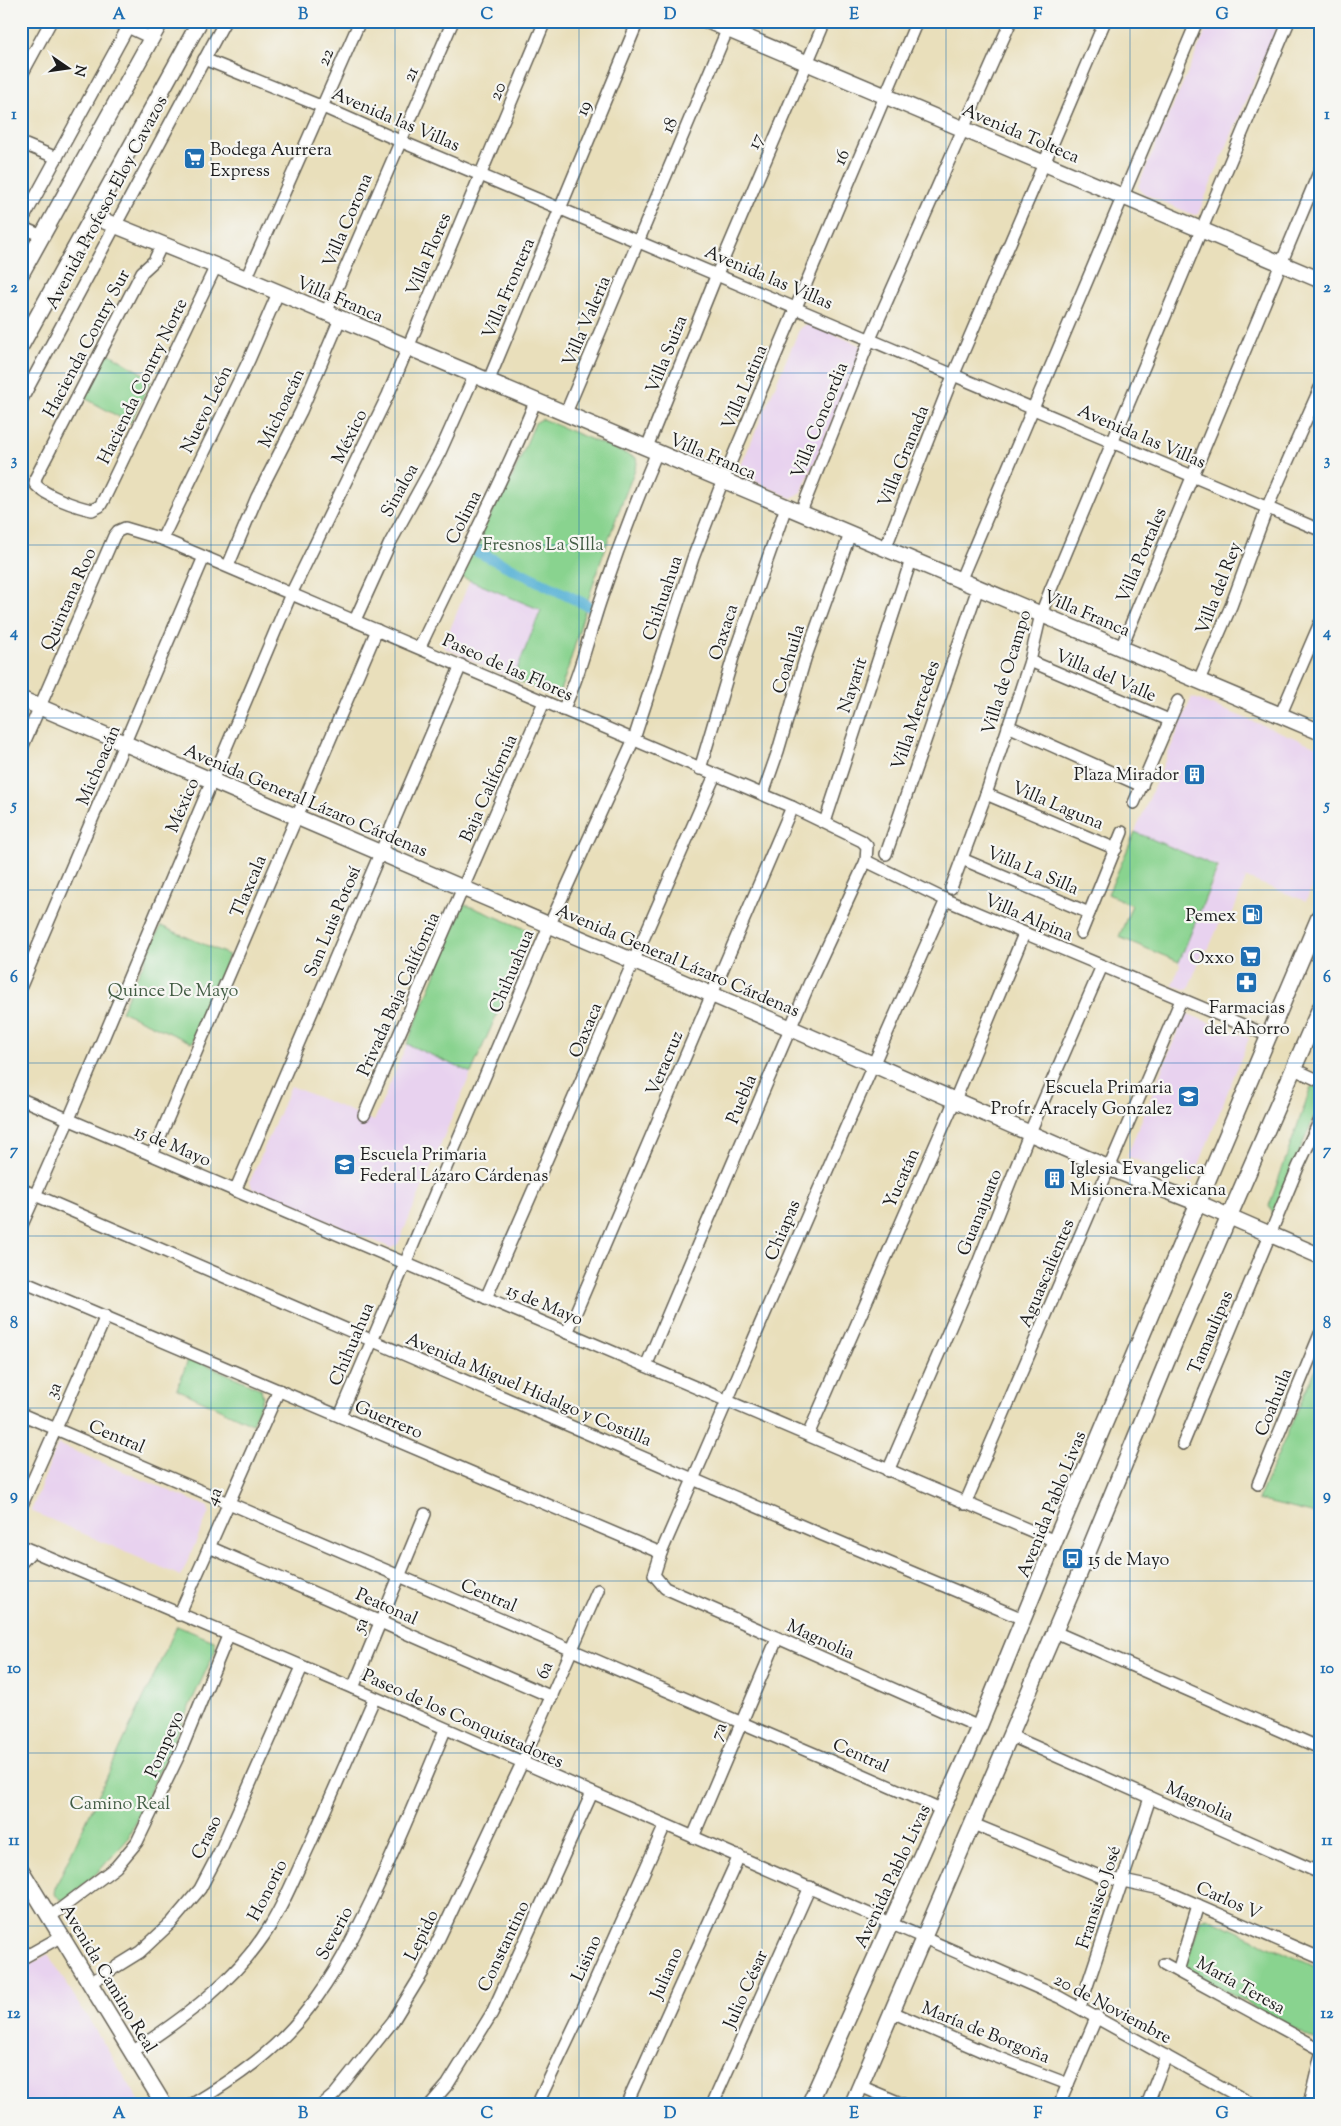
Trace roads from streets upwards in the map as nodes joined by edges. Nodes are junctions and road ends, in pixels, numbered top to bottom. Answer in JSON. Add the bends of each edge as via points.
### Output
{"nodes":[{"id":1,"x":51,"y":21,"type":"edge"},
{"id":2,"x":115,"y":21,"type":"edge"},
{"id":3,"x":161,"y":21,"type":"edge"},
{"id":4,"x":200,"y":21,"type":"edge"},
{"id":5,"x":225,"y":21,"type":"edge"},
{"id":6,"x":360,"y":21,"type":"edge"},
{"id":7,"x":453,"y":21,"type":"edge"},
{"id":8,"x":545,"y":21,"type":"edge"},
{"id":9,"x":638,"y":21,"type":"edge"},
{"id":10,"x":708,"y":21,"type":"edge"},
{"id":11,"x":825,"y":21,"type":"edge"},
{"id":12,"x":917,"y":21,"type":"edge"},
{"id":13,"x":1011,"y":21,"type":"edge"},
{"id":14,"x":1104,"y":21,"type":"edge"},
{"id":15,"x":1197,"y":21,"type":"edge"},
{"id":16,"x":1289,"y":21,"type":"edge"},
{"id":17,"x":729,"y":26,"type":"edge"},
{"id":18,"x":128,"y":27,"type":"junction"},
{"id":19,"x":151,"y":38,"type":"junction"},
{"id":20,"x":204,"y":58,"type":"junction"},
{"id":21,"x":806,"y":64,"type":"junction"},
{"id":22,"x":21,"y":76,"type":"edge"},
{"id":23,"x":885,"y":96,"type":"junction"},
{"id":24,"x":323,"y":107,"type":"junction"},
{"id":25,"x":964,"y":129,"type":"junction"},
{"id":26,"x":400,"y":141,"type":"junction"},
{"id":27,"x":21,"y":143,"type":"edge"},
{"id":28,"x":57,"y":158,"type":"junction"},
{"id":29,"x":1044,"y":163,"type":"junction"},
{"id":30,"x":1320,"y":170,"type":"edge"},
{"id":31,"x":480,"y":174,"type":"junction"},
{"id":32,"x":1123,"y":196,"type":"junction"},
{"id":33,"x":560,"y":208,"type":"junction"},
{"id":34,"x":92,"y":216,"type":"junction"},
{"id":35,"x":21,"y":223,"type":"edge"},
{"id":36,"x":114,"y":225,"type":"junction"},
{"id":37,"x":21,"y":227,"type":"edge"},
{"id":38,"x":1201,"y":230,"type":"junction"},
{"id":39,"x":42,"y":236,"type":"junction"},
{"id":40,"x":640,"y":242,"type":"junction"},
{"id":41,"x":162,"y":244,"type":"junction"},
{"id":42,"x":1280,"y":263,"type":"junction"},
{"id":43,"x":216,"y":266,"type":"junction"},
{"id":44,"x":21,"y":274,"type":"edge"},
{"id":45,"x":717,"y":274,"type":"junction"},
{"id":46,"x":246,"y":279,"type":"junction"},
{"id":47,"x":1320,"y":280,"type":"edge"},
{"id":48,"x":278,"y":293,"type":"junction"},
{"id":49,"x":796,"y":307,"type":"junction"},
{"id":50,"x":326,"y":313,"type":"junction"},
{"id":51,"x":340,"y":320,"type":"junction"},
{"id":52,"x":870,"y":339,"type":"junction"},
{"id":53,"x":21,"y":346,"type":"edge"},
{"id":54,"x":408,"y":347,"type":"junction"},
{"id":55,"x":953,"y":376,"type":"junction"},
{"id":56,"x":481,"y":379,"type":"junction"},
{"id":57,"x":1320,"y":388,"type":"edge"},
{"id":58,"x":21,"y":401,"type":"edge"},
{"id":59,"x":535,"y":402,"type":"junction"},
{"id":60,"x":1033,"y":409,"type":"junction"},
{"id":61,"x":566,"y":415,"type":"junction"},
{"id":62,"x":1113,"y":442,"type":"junction"},
{"id":63,"x":652,"y":450,"type":"junction"},
{"id":64,"x":1193,"y":476,"type":"junction"},
{"id":65,"x":723,"y":480,"type":"junction"},
{"id":66,"x":786,"y":507,"type":"junction"},
{"id":67,"x":97,"y":508,"type":"joint"},
{"id":68,"x":1267,"y":508,"type":"junction"},
{"id":69,"x":800,"y":514,"type":"junction"},
{"id":70,"x":131,"y":529,"type":"joint"},
{"id":71,"x":1320,"y":530,"type":"edge"},
{"id":72,"x":850,"y":534,"type":"junction"},
{"id":73,"x":162,"y":539,"type":"junction"},
{"id":74,"x":885,"y":549,"type":"junction"},
{"id":75,"x":204,"y":557,"type":"junction"},
{"id":76,"x":911,"y":560,"type":"junction"},
{"id":77,"x":228,"y":566,"type":"junction"},
{"id":78,"x":960,"y":581,"type":"junction"},
{"id":79,"x":978,"y":588,"type":"junction"},
{"id":80,"x":291,"y":594,"type":"junction"},
{"id":81,"x":1042,"y":614,"type":"junction"},
{"id":82,"x":355,"y":620,"type":"junction"},
{"id":83,"x":1320,"y":624,"type":"edge"},
{"id":84,"x":377,"y":630,"type":"junction"},
{"id":85,"x":420,"y":647,"type":"junction"},
{"id":86,"x":1121,"y":648,"type":"junction"},
{"id":87,"x":1030,"y":661,"type":"junction"},
{"id":88,"x":462,"y":666,"type":"junction"},
{"id":89,"x":1199,"y":680,"type":"junction"},
{"id":90,"x":21,"y":699,"type":"edge"},
{"id":91,"x":1178,"y":701,"type":"dead end"},
{"id":92,"x":544,"y":702,"type":"junction"},
{"id":93,"x":40,"y":706,"type":"junction"},
{"id":94,"x":563,"y":710,"type":"junction"},
{"id":95,"x":1280,"y":716,"type":"junction"},
{"id":96,"x":1169,"y":720,"type":"junction"},
{"id":97,"x":1008,"y":726,"type":"junction"},
{"id":98,"x":1320,"y":732,"type":"edge"},
{"id":99,"x":634,"y":739,"type":"junction"},
{"id":100,"x":126,"y":744,"type":"junction"},
{"id":101,"x":21,"y":750,"type":"edge"},
{"id":102,"x":700,"y":769,"type":"junction"},
{"id":103,"x":715,"y":775,"type":"junction"},
{"id":104,"x":211,"y":780,"type":"junction"},
{"id":105,"x":1142,"y":786,"type":"junction"},
{"id":106,"x":763,"y":794,"type":"junction"},
{"id":107,"x":986,"y":794,"type":"junction"},
{"id":108,"x":1134,"y":803,"type":"dead end"},
{"id":109,"x":792,"y":807,"type":"junction"},
{"id":110,"x":296,"y":818,"type":"junction"},
{"id":111,"x":825,"y":822,"type":"junction"},
{"id":112,"x":1122,"y":832,"type":"dead end"},
{"id":113,"x":867,"y":846,"type":"joint"},
{"id":114,"x":1116,"y":849,"type":"junction"},
{"id":115,"x":380,"y":854,"type":"junction"},
{"id":116,"x":886,"y":854,"type":"dead end"},
{"id":117,"x":962,"y":859,"type":"junction"},
{"id":118,"x":866,"y":861,"type":"junction"},
{"id":119,"x":463,"y":888,"type":"junction"},
{"id":120,"x":951,"y":888,"type":"dead end"},
{"id":121,"x":946,"y":900,"type":"junction"},
{"id":122,"x":1089,"y":913,"type":"junction"},
{"id":123,"x":1320,"y":915,"type":"edge"},
{"id":124,"x":549,"y":926,"type":"junction"},
{"id":125,"x":1081,"y":933,"type":"dead end"},
{"id":126,"x":1024,"y":934,"type":"junction"},
{"id":127,"x":634,"y":961,"type":"junction"},
{"id":128,"x":1102,"y":966,"type":"junction"},
{"id":129,"x":21,"y":986,"type":"edge"},
{"id":130,"x":712,"y":994,"type":"junction"},
{"id":131,"x":1181,"y":1000,"type":"junction"},
{"id":132,"x":1320,"y":1008,"type":"edge"},
{"id":133,"x":790,"y":1028,"type":"junction"},
{"id":134,"x":1269,"y":1036,"type":"junction"},
{"id":135,"x":872,"y":1063,"type":"junction"},
{"id":136,"x":1294,"y":1069,"type":"junction"},
{"id":137,"x":1320,"y":1081,"type":"edge"},
{"id":138,"x":21,"y":1099,"type":"edge"},
{"id":139,"x":955,"y":1100,"type":"junction"},
{"id":140,"x":364,"y":1115,"type":"dead end"},
{"id":141,"x":69,"y":1119,"type":"junction"},
{"id":142,"x":1320,"y":1120,"type":"edge"},
{"id":143,"x":1030,"y":1132,"type":"junction"},
{"id":144,"x":152,"y":1156,"type":"junction"},
{"id":145,"x":1109,"y":1168,"type":"junction"},
{"id":146,"x":21,"y":1189,"type":"edge"},
{"id":147,"x":235,"y":1191,"type":"junction"},
{"id":148,"x":36,"y":1195,"type":"junction"},
{"id":149,"x":1198,"y":1203,"type":"junction"},
{"id":150,"x":1229,"y":1216,"type":"junction"},
{"id":151,"x":21,"y":1227,"type":"edge"},
{"id":152,"x":1270,"y":1235,"type":"junction"},
{"id":153,"x":1320,"y":1256,"type":"edge"},
{"id":154,"x":405,"y":1263,"type":"junction"},
{"id":155,"x":21,"y":1280,"type":"edge"},
{"id":156,"x":486,"y":1298,"type":"junction"},
{"id":157,"x":106,"y":1316,"type":"junction"},
{"id":158,"x":567,"y":1333,"type":"junction"},
{"id":159,"x":1320,"y":1334,"type":"edge"},
{"id":160,"x":371,"y":1340,"type":"junction"},
{"id":161,"x":646,"y":1366,"type":"junction"},
{"id":162,"x":279,"y":1390,"type":"junction"},
{"id":163,"x":726,"y":1401,"type":"junction"},
{"id":164,"x":21,"y":1414,"type":"edge"},
{"id":165,"x":340,"y":1416,"type":"junction"},
{"id":166,"x":55,"y":1428,"type":"junction"},
{"id":167,"x":808,"y":1435,"type":"junction"},
{"id":168,"x":1183,"y":1444,"type":"dead end"},
{"id":169,"x":888,"y":1471,"type":"junction"},
{"id":170,"x":693,"y":1479,"type":"junction"},
{"id":171,"x":1258,"y":1484,"type":"dead end"},
{"id":172,"x":230,"y":1502,"type":"junction"},
{"id":173,"x":965,"y":1504,"type":"junction"},
{"id":174,"x":21,"y":1507,"type":"edge"},
{"id":175,"x":425,"y":1514,"type":"dead end"},
{"id":176,"x":1055,"y":1541,"type":"junction"},
{"id":177,"x":209,"y":1547,"type":"junction"},
{"id":178,"x":27,"y":1549,"type":"edge"},
{"id":179,"x":661,"y":1553,"type":"junction"},
{"id":180,"x":21,"y":1563,"type":"edge"},
{"id":181,"x":400,"y":1575,"type":"junction"},
{"id":182,"x":654,"y":1575,"type":"joint"},
{"id":183,"x":598,"y":1590,"type":"dead end"},
{"id":184,"x":179,"y":1615,"type":"junction"},
{"id":185,"x":1023,"y":1619,"type":"junction"},
{"id":186,"x":380,"y":1622,"type":"junction"},
{"id":187,"x":1054,"y":1632,"type":"junction"},
{"id":188,"x":228,"y":1636,"type":"junction"},
{"id":189,"x":777,"y":1639,"type":"junction"},
{"id":190,"x":572,"y":1650,"type":"junction"},
{"id":191,"x":302,"y":1667,"type":"junction"},
{"id":192,"x":353,"y":1688,"type":"junction"},
{"id":193,"x":552,"y":1697,"type":"junction"},
{"id":194,"x":374,"y":1698,"type":"junction"},
{"id":195,"x":741,"y":1722,"type":"junction"},
{"id":196,"x":979,"y":1728,"type":"junction"},
{"id":197,"x":445,"y":1730,"type":"junction"},
{"id":198,"x":1011,"y":1736,"type":"junction"},
{"id":199,"x":1319,"y":1745,"type":"edge"},
{"id":200,"x":522,"y":1763,"type":"junction"},
{"id":201,"x":592,"y":1793,"type":"junction"},
{"id":202,"x":1150,"y":1798,"type":"junction"},
{"id":203,"x":943,"y":1810,"type":"junction"},
{"id":204,"x":973,"y":1824,"type":"junction"},
{"id":205,"x":664,"y":1825,"type":"junction"},
{"id":206,"x":693,"y":1837,"type":"junction"},
{"id":207,"x":738,"y":1856,"type":"junction"},
{"id":208,"x":21,"y":1870,"type":"edge"},
{"id":209,"x":1320,"y":1873,"type":"edge"},
{"id":210,"x":1122,"y":1881,"type":"junction"},
{"id":211,"x":810,"y":1887,"type":"junction"},
{"id":212,"x":1198,"y":1905,"type":"junction"},
{"id":213,"x":51,"y":1916,"type":"junction"},
{"id":214,"x":890,"y":1922,"type":"junction"},
{"id":215,"x":62,"y":1936,"type":"junction"},
{"id":216,"x":924,"y":1937,"type":"junction"},
{"id":217,"x":1320,"y":1958,"type":"edge"},
{"id":218,"x":21,"y":1959,"type":"edge"},
{"id":219,"x":1164,"y":1964,"type":"dead end"},
{"id":220,"x":1178,"y":1971,"type":"junction"},
{"id":221,"x":90,"y":1983,"type":"junction"},
{"id":222,"x":1080,"y":2006,"type":"junction"},
{"id":223,"x":892,"y":2012,"type":"junction"},
{"id":224,"x":1097,"y":2016,"type":"junction"},
{"id":225,"x":1320,"y":2049,"type":"edge"},
{"id":226,"x":132,"y":2052,"type":"junction"},
{"id":227,"x":1166,"y":2056,"type":"junction"},
{"id":228,"x":1320,"y":2058,"type":"edge"},
{"id":229,"x":1068,"y":2084,"type":"junction"},
{"id":230,"x":860,"y":2086,"type":"junction"},
{"id":231,"x":1231,"y":2100,"type":"edge"},
{"id":232,"x":164,"y":2105,"type":"edge"},
{"id":233,"x":191,"y":2105,"type":"edge"},
{"id":234,"x":322,"y":2105,"type":"edge"},
{"id":235,"x":430,"y":2105,"type":"edge"},
{"id":236,"x":537,"y":2105,"type":"edge"},
{"id":237,"x":626,"y":2105,"type":"edge"},
{"id":238,"x":712,"y":2105,"type":"edge"},
{"id":239,"x":810,"y":2105,"type":"edge"},
{"id":240,"x":852,"y":2105,"type":"edge"},
{"id":241,"x":905,"y":2105,"type":"edge"},
{"id":242,"x":1059,"y":2105,"type":"edge"},
{"id":243,"x":1147,"y":2105,"type":"edge"},
{"id":244,"x":1254,"y":2105,"type":"edge"},
{"id":245,"x":1309,"y":2105,"type":"edge"}],
"edges":[{"from":1,"to":22,"type":"street"},
{"from":2,"to":18,"type":"street"},
{"from":3,"to":19,"type":"street"},
{"from":4,"to":34,"type":"street","name":"Avenida Profesor Eloy Cavazos"},
{"from":5,"to":20,"type":"street","name":"Avenida Profesor Eloy Cavazos"},
{"from":6,"to":24,"type":"street","name":"22"},
{"from":7,"to":26,"type":"street","name":"21"},
{"from":8,"to":31,"type":"street","name":"20"},
{"from":9,"to":33,"type":"street","name":"19"},
{"from":10,"to":17,"type":"street","name":"Avenida Tolteca"},
{"from":11,"to":21,"type":"street","name":"17"},
{"from":12,"to":23,"type":"street","name":"16"},
{"from":13,"to":25,"type":"street","name":"Villa Concordia"},
{"from":14,"to":29,"type":"street","name":"Villa Granada"},
{"from":15,"to":32,"type":"street"},
{"from":16,"to":38,"type":"street","name":"Villa de Ocampo"},
{"from":17,"to":21,"type":"street","name":"Avenida Tolteca"},
{"from":17,"to":40,"type":"street","name":"18"},
{"from":18,"to":19,"type":"street"},
{"from":18,"to":28,"type":"street"},
{"from":19,"to":39,"type":"street"},
{"from":20,"to":24,"type":"street","name":"Avenida las Villas"},
{"from":20,"to":36,"type":"street","name":"Avenida Profesor Eloy Cavazos"},
{"from":21,"to":23,"type":"street","name":"Avenida Tolteca"},
{"from":21,"to":45,"type":"street","name":"17"},
{"from":23,"to":25,"type":"street","name":"Avenida Tolteca"},
{"from":23,"to":49,"type":"street","name":"16"},
{"from":24,"to":26,"type":"street","name":"Avenida las Villas"},
{"from":24,"to":46,"type":"street","name":"22"},
{"from":25,"to":29,"type":"street","name":"Avenida Tolteca"},
{"from":25,"to":52,"type":"street","name":"Villa Concordia"},
{"from":26,"to":31,"type":"street","name":"Avenida las Villas"},
{"from":26,"to":50,"type":"street","name":"Villa Corona"},
{"from":27,"to":28,"type":"street"},
{"from":28,"to":35,"type":"street"},
{"from":29,"to":32,"type":"street","name":"Avenida Tolteca"},
{"from":29,"to":55,"type":"street","name":"Villa Granada"},
{"from":30,"to":42,"type":"street","name":"Villa Portales"},
{"from":31,"to":33,"type":"street","name":"Avenida las Villas"},
{"from":31,"to":54,"type":"street","name":"Villa Flores"},
{"from":32,"to":38,"type":"street","name":"Avenida Tolteca"},
{"from":32,"to":60,"type":"street"},
{"from":33,"to":40,"type":"street","name":"Avenida las Villas"},
{"from":33,"to":56,"type":"street","name":"Villa Frontera"},
{"from":34,"to":36,"type":"street","name":"Villa Franca"},
{"from":34,"to":53,"type":"street","name":"Avenida Profesor Eloy Cavazos"},
{"from":36,"to":41,"type":"street","name":"Villa Franca"},
{"from":36,"to":58,"type":"street","name":"Avenida Profesor Eloy Cavazos"},
{"from":37,"to":39,"type":"street"},
{"from":38,"to":42,"type":"street","name":"Avenida Tolteca"},
{"from":38,"to":62,"type":"street","name":"Villa de Ocampo"},
{"from":39,"to":44,"type":"street"},
{"from":40,"to":45,"type":"street","name":"Avenida las Villas"},
{"from":40,"to":61,"type":"street","name":"Villa Valeria"},
{"from":41,"to":43,"type":"street","name":"Villa Franca"},
{"from":41,"to":67,"type":"street","name":"Hacienda Contry Sur","via":[[154,261],[142,272],[36,478],[35,484],[39,488],[65,502],[92,510]]},
{"from":42,"to":47,"type":"street","name":"Avenida Tolteca"},
{"from":42,"to":64,"type":"street","name":"Villa Portales"},
{"from":43,"to":46,"type":"street","name":"Villa Franca"},
{"from":43,"to":67,"type":"street","name":"Hacienda Contry Norte","via":[[104,500]]},
{"from":45,"to":49,"type":"street","name":"Avenida las Villas"},
{"from":45,"to":63,"type":"street","name":"Villa Suiza"},
{"from":46,"to":48,"type":"street","name":"Villa Franca"},
{"from":48,"to":50,"type":"street","name":"Villa Franca"},
{"from":48,"to":73,"type":"street","name":"Nuevo León"},
{"from":49,"to":52,"type":"street","name":"Avenida las Villas"},
{"from":49,"to":65,"type":"street","name":"Villa Latina"},
{"from":50,"to":51,"type":"street","name":"Villa Franca"},
{"from":51,"to":54,"type":"street","name":"Villa Franca"},
{"from":51,"to":77,"type":"street","name":"Michoacán"},
{"from":52,"to":55,"type":"street","name":"Avenida las Villas"},
{"from":52,"to":69,"type":"street","name":"Villa Concordia"},
{"from":54,"to":56,"type":"street","name":"Villa Franca"},
{"from":54,"to":80,"type":"street","name":"México","via":[[380,412]]},
{"from":55,"to":60,"type":"street","name":"Avenida las Villas"},
{"from":55,"to":74,"type":"street","name":"Villa Granada"},
{"from":56,"to":59,"type":"street","name":"Villa Franca"},
{"from":56,"to":82,"type":"street","name":"Sinaloa","via":[[390,544]]},
{"from":57,"to":68,"type":"street","name":"Villa del Rey"},
{"from":59,"to":61,"type":"street","name":"Villa Franca"},
{"from":59,"to":85,"type":"street","name":"Colima","via":[[502,479]]},
{"from":60,"to":62,"type":"street","name":"Avenida las Villas"},
{"from":60,"to":78,"type":"street"},
{"from":61,"to":63,"type":"street","name":"Villa Franca"},
{"from":62,"to":64,"type":"street","name":"Avenida las Villas"},
{"from":62,"to":81,"type":"street","name":"Villa de Ocampo"},
{"from":63,"to":65,"type":"street","name":"Villa Franca"},
{"from":63,"to":94,"type":"street","via":[[580,670]]},
{"from":64,"to":68,"type":"street","name":"Avenida las Villas"},
{"from":64,"to":86,"type":"street","name":"Villa Portales"},
{"from":65,"to":66,"type":"street","name":"Villa Franca"},
{"from":65,"to":99,"type":"street","name":"Chihuahua","via":[[693,558]]},
{"from":66,"to":69,"type":"street","name":"Villa Franca"},
{"from":66,"to":102,"type":"street","name":"Oaxaca","via":[[734,654]]},
{"from":68,"to":71,"type":"street","name":"Avenida las Villas"},
{"from":68,"to":89,"type":"street","name":"Villa del Rey","via":[[1231,606]]},
{"from":69,"to":72,"type":"street","name":"Villa Franca"},
{"from":70,"to":73,"type":"street","name":"Paseo de las Flores"},
{"from":70,"to":93,"type":"street","name":"Quintana Roo","via":[[122,528],[114,536]]},
{"from":72,"to":74,"type":"street","name":"Villa Franca"},
{"from":72,"to":106,"type":"street","name":"Coahuila","via":[[804,659]]},
{"from":73,"to":75,"type":"street","name":"Paseo de las Flores"},
{"from":74,"to":76,"type":"street","name":"Villa Franca"},
{"from":75,"to":77,"type":"street","name":"Paseo de las Flores"},
{"from":75,"to":100,"type":"street","name":"Michoacán"},
{"from":76,"to":78,"type":"street","name":"Villa Franca"},
{"from":76,"to":111,"type":"street","name":"Nayarit"},
{"from":77,"to":80,"type":"street","name":"Paseo de las Flores"},
{"from":78,"to":79,"type":"street","name":"Villa Franca"},
{"from":79,"to":81,"type":"street","name":"Villa Franca"},
{"from":79,"to":116,"type":"street","name":"Villa Mercedes"},
{"from":80,"to":82,"type":"street","name":"Paseo de las Flores"},
{"from":80,"to":104,"type":"street","name":"México"},
{"from":81,"to":86,"type":"street","name":"Villa Franca"},
{"from":81,"to":87,"type":"street","name":"Villa de Ocampo"},
{"from":82,"to":84,"type":"street","name":"Paseo de las Flores"},
{"from":83,"to":95,"type":"street"},
{"from":84,"to":85,"type":"street","name":"Paseo de las Flores"},
{"from":84,"to":110,"type":"street","name":"Tlaxcala"},
{"from":85,"to":88,"type":"street","name":"Paseo de las Flores"},
{"from":86,"to":89,"type":"street","name":"Villa Franca"},
{"from":87,"to":96,"type":"street","name":"Villa del Valle"},
{"from":87,"to":97,"type":"street","name":"Villa de Ocampo"},
{"from":88,"to":92,"type":"street","name":"Paseo de las Flores"},
{"from":88,"to":115,"type":"street","name":"San Luis Potosí"},
{"from":89,"to":95,"type":"street","name":"Villa Franca"},
{"from":90,"to":93,"type":"street","name":"Avenida General Lázaro Cárdenas"},
{"from":91,"to":96,"type":"street"},
{"from":92,"to":94,"type":"street","name":"Paseo de las Flores"},
{"from":92,"to":119,"type":"street","name":"Baja California"},
{"from":93,"to":100,"type":"street","name":"Avenida General Lázaro Cárdenas"},
{"from":93,"to":101,"type":"street","name":"Quintana Roo"},
{"from":94,"to":99,"type":"street","name":"Paseo de las Flores"},
{"from":95,"to":98,"type":"street","name":"Villa Franca"},
{"from":96,"to":105,"type":"street"},
{"from":97,"to":105,"type":"street"},
{"from":97,"to":107,"type":"street","name":"Villa de Ocampo"},
{"from":99,"to":102,"type":"street","name":"Paseo de las Flores"},
{"from":99,"to":124,"type":"street","name":"Chihuahua"},
{"from":100,"to":104,"type":"street","name":"Avenida General Lázaro Cárdenas"},
{"from":100,"to":129,"type":"street","name":"Michoacán"},
{"from":102,"to":103,"type":"street","name":"Paseo de las Flores"},
{"from":103,"to":106,"type":"street","name":"Paseo de las Flores"},
{"from":103,"to":127,"type":"street","name":"Oaxaca"},
{"from":104,"to":110,"type":"street","name":"Avenida General Lázaro Cárdenas"},
{"from":104,"to":141,"type":"street","name":"México"},
{"from":105,"to":108,"type":"street"},
{"from":106,"to":109,"type":"street","name":"Paseo de las Flores"},
{"from":107,"to":114,"type":"street","name":"Villa Laguna"},
{"from":107,"to":117,"type":"street","name":"Villa de Ocampo"},
{"from":109,"to":111,"type":"street","name":"Paseo de las Flores"},
{"from":109,"to":130,"type":"street","name":"Veracruz"},
{"from":110,"to":115,"type":"street","name":"Avenida General Lázaro Cárdenas"},
{"from":110,"to":144,"type":"street","name":"Tlaxcala"},
{"from":111,"to":113,"type":"street","name":"Paseo de las Flores"},
{"from":112,"to":114,"type":"street"},
{"from":113,"to":118,"type":"street","name":"Puebla"},
{"from":114,"to":122,"type":"street"},
{"from":115,"to":119,"type":"street","name":"Avenida General Lázaro Cárdenas"},
{"from":115,"to":147,"type":"street","name":"San Luis Potosí"},
{"from":117,"to":120,"type":"street","name":"Villa de Ocampo"},
{"from":117,"to":122,"type":"street","name":"Villa La Silla"},
{"from":118,"to":121,"type":"street","name":"Villa Alpina"},
{"from":118,"to":133,"type":"street","name":"Puebla"},
{"from":119,"to":124,"type":"street","name":"Avenida General Lázaro Cárdenas"},
{"from":119,"to":140,"type":"street","name":"Privada Baja California"},
{"from":121,"to":126,"type":"street","name":"Villa Alpina"},
{"from":121,"to":135,"type":"street","name":"Chiapas"},
{"from":122,"to":125,"type":"street"},
{"from":123,"to":134,"type":"street","name":"Avenida Pablo Livas"},
{"from":124,"to":127,"type":"street","name":"Avenida General Lázaro Cárdenas"},
{"from":124,"to":154,"type":"street","name":"Chihuahua"},
{"from":126,"to":128,"type":"street","name":"Villa Alpina"},
{"from":126,"to":139,"type":"street","name":"Yucatán"},
{"from":127,"to":130,"type":"street","name":"Avenida General Lázaro Cárdenas"},
{"from":127,"to":156,"type":"street","name":"Oaxaca"},
{"from":128,"to":131,"type":"street","name":"Villa Alpina"},
{"from":128,"to":143,"type":"street","name":"Guanajuato"},
{"from":130,"to":133,"type":"street","name":"Avenida General Lázaro Cárdenas"},
{"from":130,"to":158,"type":"street","name":"Veracruz"},
{"from":131,"to":134,"type":"street","name":"Villa Alpina"},
{"from":131,"to":145,"type":"street","name":"Aguascalientes"},
{"from":132,"to":136,"type":"street"},
{"from":133,"to":135,"type":"street","name":"Avenida General Lázaro Cárdenas"},
{"from":133,"to":161,"type":"street","name":"Puebla"},
{"from":134,"to":149,"type":"street","name":"Avenida Pablo Livas"},
{"from":135,"to":139,"type":"street","name":"Avenida General Lázaro Cárdenas"},
{"from":135,"to":163,"type":"street","name":"Chiapas"},
{"from":136,"to":137,"type":"street"},
{"from":136,"to":150,"type":"street"},
{"from":138,"to":141,"type":"street","name":"15 de Mayo"},
{"from":139,"to":143,"type":"street","name":"Avenida General Lázaro Cárdenas"},
{"from":139,"to":167,"type":"street","name":"Yucatán"},
{"from":141,"to":144,"type":"street","name":"15 de Mayo"},
{"from":141,"to":148,"type":"street","name":"México"},
{"from":142,"to":152,"type":"street","name":"Tamaulipas"},
{"from":143,"to":145,"type":"street","name":"Avenida General Lázaro Cárdenas"},
{"from":143,"to":169,"type":"street","name":"Guanajuato","via":[[978,1263]]},
{"from":144,"to":147,"type":"street","name":"15 de Mayo"},
{"from":145,"to":149,"type":"street","name":"Avenida General Lázaro Cárdenas"},
{"from":145,"to":173,"type":"street","name":"Aguascalientes"},
{"from":146,"to":148,"type":"street","name":"Avenida Miguel Hidalgo y Costilla"},
{"from":147,"to":154,"type":"street","name":"15 de Mayo"},
{"from":148,"to":151,"type":"street","name":"México"},
{"from":148,"to":160,"type":"street","name":"Avenida Miguel Hidalgo y Costilla"},
{"from":149,"to":150,"type":"street","name":"Avenida General Lázaro Cárdenas"},
{"from":149,"to":176,"type":"street","name":"Avenida Pablo Livas"},
{"from":150,"to":152,"type":"street","name":"Avenida General Lázaro Cárdenas"},
{"from":150,"to":187,"type":"street"},
{"from":152,"to":153,"type":"street","name":"Avenida General Lázaro Cárdenas"},
{"from":152,"to":168,"type":"street","name":"Tamaulipas"},
{"from":154,"to":156,"type":"street","name":"15 de Mayo"},
{"from":154,"to":160,"type":"street","name":"Chihuahua"},
{"from":155,"to":157,"type":"street","name":"Guerrero"},
{"from":156,"to":158,"type":"street","name":"15 de Mayo"},
{"from":157,"to":162,"type":"street","name":"Guerrero"},
{"from":157,"to":166,"type":"street","name":"3a"},
{"from":158,"to":161,"type":"street","name":"15 de Mayo"},
{"from":159,"to":171,"type":"street","name":"Coahuila"},
{"from":160,"to":165,"type":"street","name":"Chihuahua"},
{"from":160,"to":170,"type":"street","name":"Avenida Miguel Hidalgo y Costilla"},
{"from":161,"to":163,"type":"street","name":"15 de Mayo"},
{"from":162,"to":165,"type":"street","name":"Guerrero"},
{"from":162,"to":172,"type":"street","name":"4a"},
{"from":163,"to":167,"type":"street","name":"15 de Mayo"},
{"from":163,"to":170,"type":"street","name":"Chiapas"},
{"from":164,"to":166,"type":"street","name":"Central"},
{"from":165,"to":179,"type":"street","name":"Guerrero"},
{"from":166,"to":172,"type":"street","name":"Central"},
{"from":166,"to":174,"type":"street","name":"3a"},
{"from":167,"to":169,"type":"street","name":"15 de Mayo"},
{"from":169,"to":173,"type":"street","name":"15 de Mayo"},
{"from":170,"to":179,"type":"street","name":"Chiapas"},
{"from":170,"to":185,"type":"street","name":"Avenida Miguel Hidalgo y Costilla"},
{"from":172,"to":177,"type":"street","name":"4a"},
{"from":172,"to":181,"type":"street","name":"Central"},
{"from":173,"to":176,"type":"street","name":"15 de Mayo"},
{"from":175,"to":181,"type":"street","name":"5a"},
{"from":176,"to":185,"type":"street","name":"Avenida Pablo Livas"},
{"from":177,"to":184,"type":"street","name":"4a"},
{"from":177,"to":186,"type":"street","name":"Peatonal"},
{"from":178,"to":180,"type":"street"},
{"from":178,"to":184,"type":"street","name":"Paseo de los Conquistadores"},
{"from":179,"to":182,"type":"street","name":"Chiapas"},
{"from":181,"to":186,"type":"street","name":"5a"},
{"from":181,"to":190,"type":"street","name":"Central"},
{"from":182,"to":189,"type":"street","name":"Magnolia","via":[[664,1588]]},
{"from":183,"to":190,"type":"street","name":"6a"},
{"from":184,"to":188,"type":"street","name":"Paseo de los Conquistadores"},
{"from":185,"to":196,"type":"street","name":"Avenida Pablo Livas"},
{"from":186,"to":192,"type":"street","name":"5a"},
{"from":186,"to":193,"type":"street","name":"Peatonal"},
{"from":187,"to":198,"type":"street"},
{"from":187,"to":199,"type":"street"},
{"from":188,"to":191,"type":"street","name":"Paseo de los Conquistadores"},
{"from":188,"to":213,"type":"street","name":"Pompeyo","via":[[137,1842],[116,1867]]},
{"from":189,"to":195,"type":"street","name":"7a"},
{"from":189,"to":196,"type":"street","name":"Magnolia"},
{"from":190,"to":193,"type":"street","name":"6a"},
{"from":190,"to":195,"type":"street","name":"Central"},
{"from":191,"to":192,"type":"street","name":"Paseo de los Conquistadores"},
{"from":191,"to":221,"type":"street","name":"Craso","via":[[200,1889],[140,1952]]},
{"from":192,"to":194,"type":"street","name":"Paseo de los Conquistadores"},
{"from":193,"to":200,"type":"street","name":"6a"},
{"from":194,"to":197,"type":"street","name":"Paseo de los Conquistadores"},
{"from":194,"to":226,"type":"street","name":"Honorio","via":[[270,1926],[245,1960],[213,1993],[172,2026]]},
{"from":195,"to":203,"type":"street","name":"Central"},
{"from":195,"to":206,"type":"street","name":"7a"},
{"from":196,"to":203,"type":"street","name":"Avenida Pablo Livas"},
{"from":197,"to":200,"type":"street","name":"Paseo de los Conquistadores"},
{"from":197,"to":233,"type":"street","name":"Severio","via":[[377,1888],[328,1981],[280,2041],[243,2073]]},
{"from":198,"to":202,"type":"street","name":"Magnolia"},
{"from":198,"to":204,"type":"street"},
{"from":200,"to":201,"type":"street","name":"Paseo de los Conquistadores"},
{"from":200,"to":234,"type":"street","name":"Lepido","via":[[423,1972],[394,2021],[335,2094]]},
{"from":201,"to":205,"type":"street","name":"Paseo de los Conquistadores"},
{"from":201,"to":235,"type":"street","name":"Constantino","via":[[492,2013],[448,2084]]},
{"from":202,"to":209,"type":"street","name":"Magnolia"},
{"from":202,"to":210,"type":"street","name":"Fransisco José"},
{"from":203,"to":214,"type":"street","name":"Avenida Pablo Livas"},
{"from":204,"to":210,"type":"street","via":[[1099,1876]]},
{"from":204,"to":216,"type":"street"},
{"from":205,"to":206,"type":"street","name":"Paseo de los Conquistadores"},
{"from":205,"to":236,"type":"street","name":"Lisino"},
{"from":206,"to":207,"type":"street","name":"Paseo de los Conquistadores"},
{"from":207,"to":211,"type":"street","name":"Paseo de los Conquistadores"},
{"from":207,"to":237,"type":"street","name":"Juliano"},
{"from":208,"to":213,"type":"street","name":"Avenida Camino Real"},
{"from":210,"to":212,"type":"street","name":"Carlos V","via":[[1161,1889]]},
{"from":210,"to":222,"type":"street","name":"Fransisco José"},
{"from":211,"to":214,"type":"street","name":"Paseo de los Conquistadores"},
{"from":211,"to":238,"type":"street","name":"Julio César"},
{"from":212,"to":217,"type":"street","name":"Carlos V"},
{"from":212,"to":220,"type":"street","name":"María Teresa"},
{"from":213,"to":215,"type":"street","name":"Avenida Camino Real"},
{"from":214,"to":216,"type":"street","name":"20 de Noviembre"},
{"from":214,"to":239,"type":"street","name":"Avenida Pablo Livas"},
{"from":215,"to":218,"type":"street"},
{"from":215,"to":221,"type":"street","name":"Avenida Camino Real"},
{"from":216,"to":222,"type":"street","name":"20 de Noviembre"},
{"from":216,"to":223,"type":"street"},
{"from":219,"to":220,"type":"street"},
{"from":220,"to":225,"type":"street","name":"María Teresa"},
{"from":221,"to":226,"type":"street","name":"Avenida Camino Real"},
{"from":222,"to":224,"type":"street","name":"20 de Noviembre"},
{"from":223,"to":229,"type":"street","name":"María de Borgoña"},
{"from":223,"to":230,"type":"street"},
{"from":224,"to":227,"type":"street","name":"20 de Noviembre"},
{"from":224,"to":229,"type":"street"},
{"from":226,"to":232,"type":"street","name":"Avenida Camino Real"},
{"from":227,"to":231,"type":"street","name":"20 de Noviembre"},
{"from":227,"to":243,"type":"street"},
{"from":228,"to":245,"type":"street"},
{"from":229,"to":242,"type":"street"},
{"from":230,"to":240,"type":"street"},
{"from":230,"to":241,"type":"street"},
{"from":231,"to":244,"type":"street","name":"20 de Noviembre"}]}
